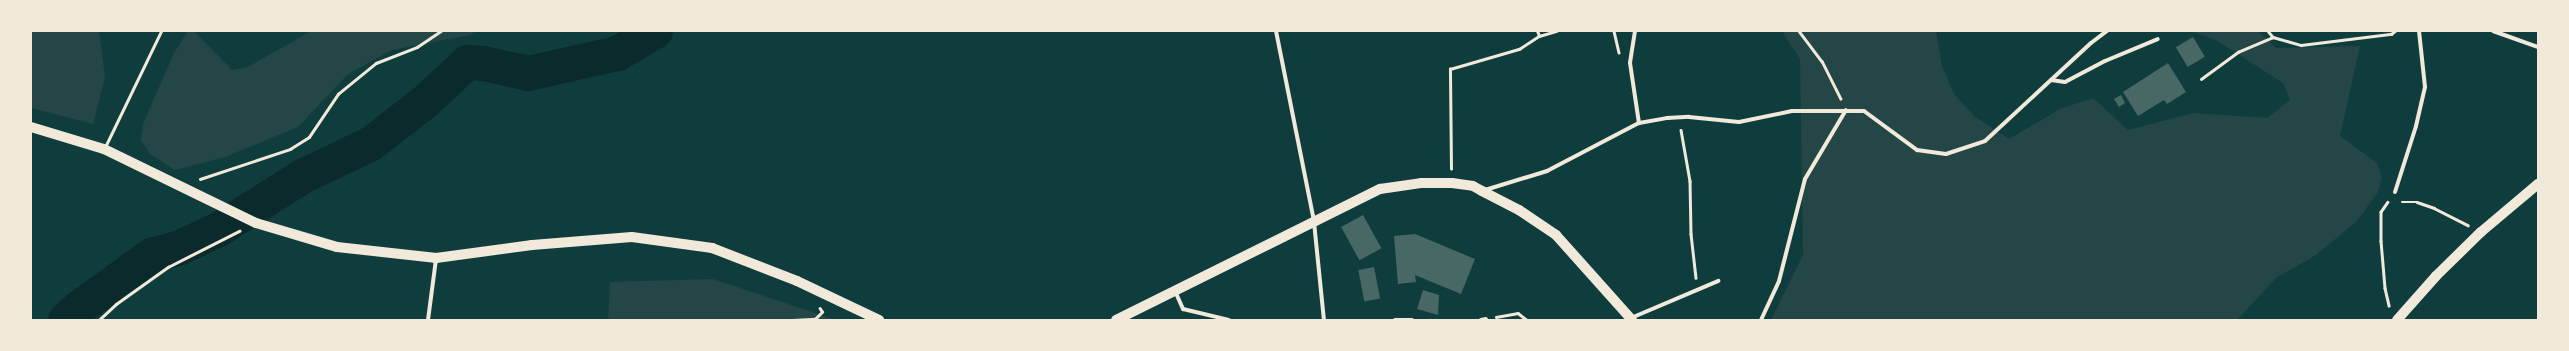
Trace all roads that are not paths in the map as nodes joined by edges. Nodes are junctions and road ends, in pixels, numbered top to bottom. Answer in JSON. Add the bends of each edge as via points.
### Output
{"nodes":[{"id":1,"x":161,"y":31,"type":"edge"},
{"id":2,"x":1276,"y":31,"type":"edge"},
{"id":3,"x":1636,"y":31,"type":"edge"},
{"id":4,"x":2107,"y":31,"type":"edge"},
{"id":5,"x":2419,"y":31,"type":"edge"},
{"id":6,"x":2493,"y":31,"type":"edge"},
{"id":7,"x":2158,"y":39,"type":"dead end"},
{"id":8,"x":2538,"y":47,"type":"edge"},
{"id":9,"x":2051,"y":80,"type":"junction"},
{"id":10,"x":1846,"y":110,"type":"junction"},
{"id":11,"x":1639,"y":124,"type":"junction"},
{"id":12,"x":31,"y":127,"type":"edge"},
{"id":13,"x":104,"y":149,"type":"junction"},
{"id":14,"x":2538,"y":184,"type":"edge"},
{"id":15,"x":1482,"y":191,"type":"junction"},
{"id":16,"x":2395,"y":192,"type":"road end"},
{"id":17,"x":1314,"y":222,"type":"junction"},
{"id":18,"x":436,"y":258,"type":"junction"},
{"id":19,"x":1718,"y":281,"type":"dead end"},
{"id":20,"x":1175,"y":290,"type":"junction"},
{"id":21,"x":2394,"y":317,"type":"edge"},
{"id":22,"x":1631,"y":319,"type":"edge"},
{"id":23,"x":428,"y":320,"type":"edge"},
{"id":24,"x":879,"y":320,"type":"edge"},
{"id":25,"x":1116,"y":320,"type":"edge"},
{"id":26,"x":1229,"y":320,"type":"edge"},
{"id":27,"x":1324,"y":320,"type":"edge"},
{"id":28,"x":1395,"y":320,"type":"edge"},
{"id":29,"x":1412,"y":320,"type":"edge"},
{"id":30,"x":1481,"y":320,"type":"edge"},
{"id":31,"x":1486,"y":320,"type":"edge"},
{"id":32,"x":1762,"y":320,"type":"edge"}],
"edges":[{"from":1,"to":13,"type":"lane"},
{"from":2,"to":17,"type":"street"},
{"from":3,"to":11,"type":"street","via":[[1630,63]]},
{"from":4,"to":9,"type":"street"},
{"from":5,"to":16,"type":"street","via":[[2425,87],[2416,126]]},
{"from":6,"to":8,"type":"street"},
{"from":7,"to":9,"type":"street","via":[[2105,61],[2065,82]]},
{"from":9,"to":10,"type":"street","via":[[1985,141],[1946,154],[1917,150],[1864,111]]},
{"from":10,"to":11,"type":"street","via":[[1792,111],[1739,122],[1679,117]]},
{"from":10,"to":32,"type":"street","via":[[1805,179],[1779,281]]},
{"from":11,"to":15,"type":"street","via":[[1547,172]]},
{"from":12,"to":13,"type":"main road"},
{"from":13,"to":18,"type":"main road","via":[[253,221],[337,247]]},
{"from":14,"to":21,"type":"main road","via":[[2481,232]]},
{"from":15,"to":17,"type":"main road","via":[[1473,186],[1452,183],[1421,183],[1380,189]]},
{"from":15,"to":22,"type":"main road","via":[[1519,210],[1556,235]]},
{"from":17,"to":20,"type":"main road"},
{"from":17,"to":27,"type":"street"},
{"from":18,"to":23,"type":"street"},
{"from":18,"to":24,"type":"main road","via":[[532,245],[632,237],[712,248],[797,281]]},
{"from":19,"to":22,"type":"street"},
{"from":20,"to":25,"type":"main road"},
{"from":20,"to":26,"type":"street","via":[[1183,309]]},
{"from":28,"to":29,"type":"street"},
{"from":30,"to":31,"type":"street"}]}
